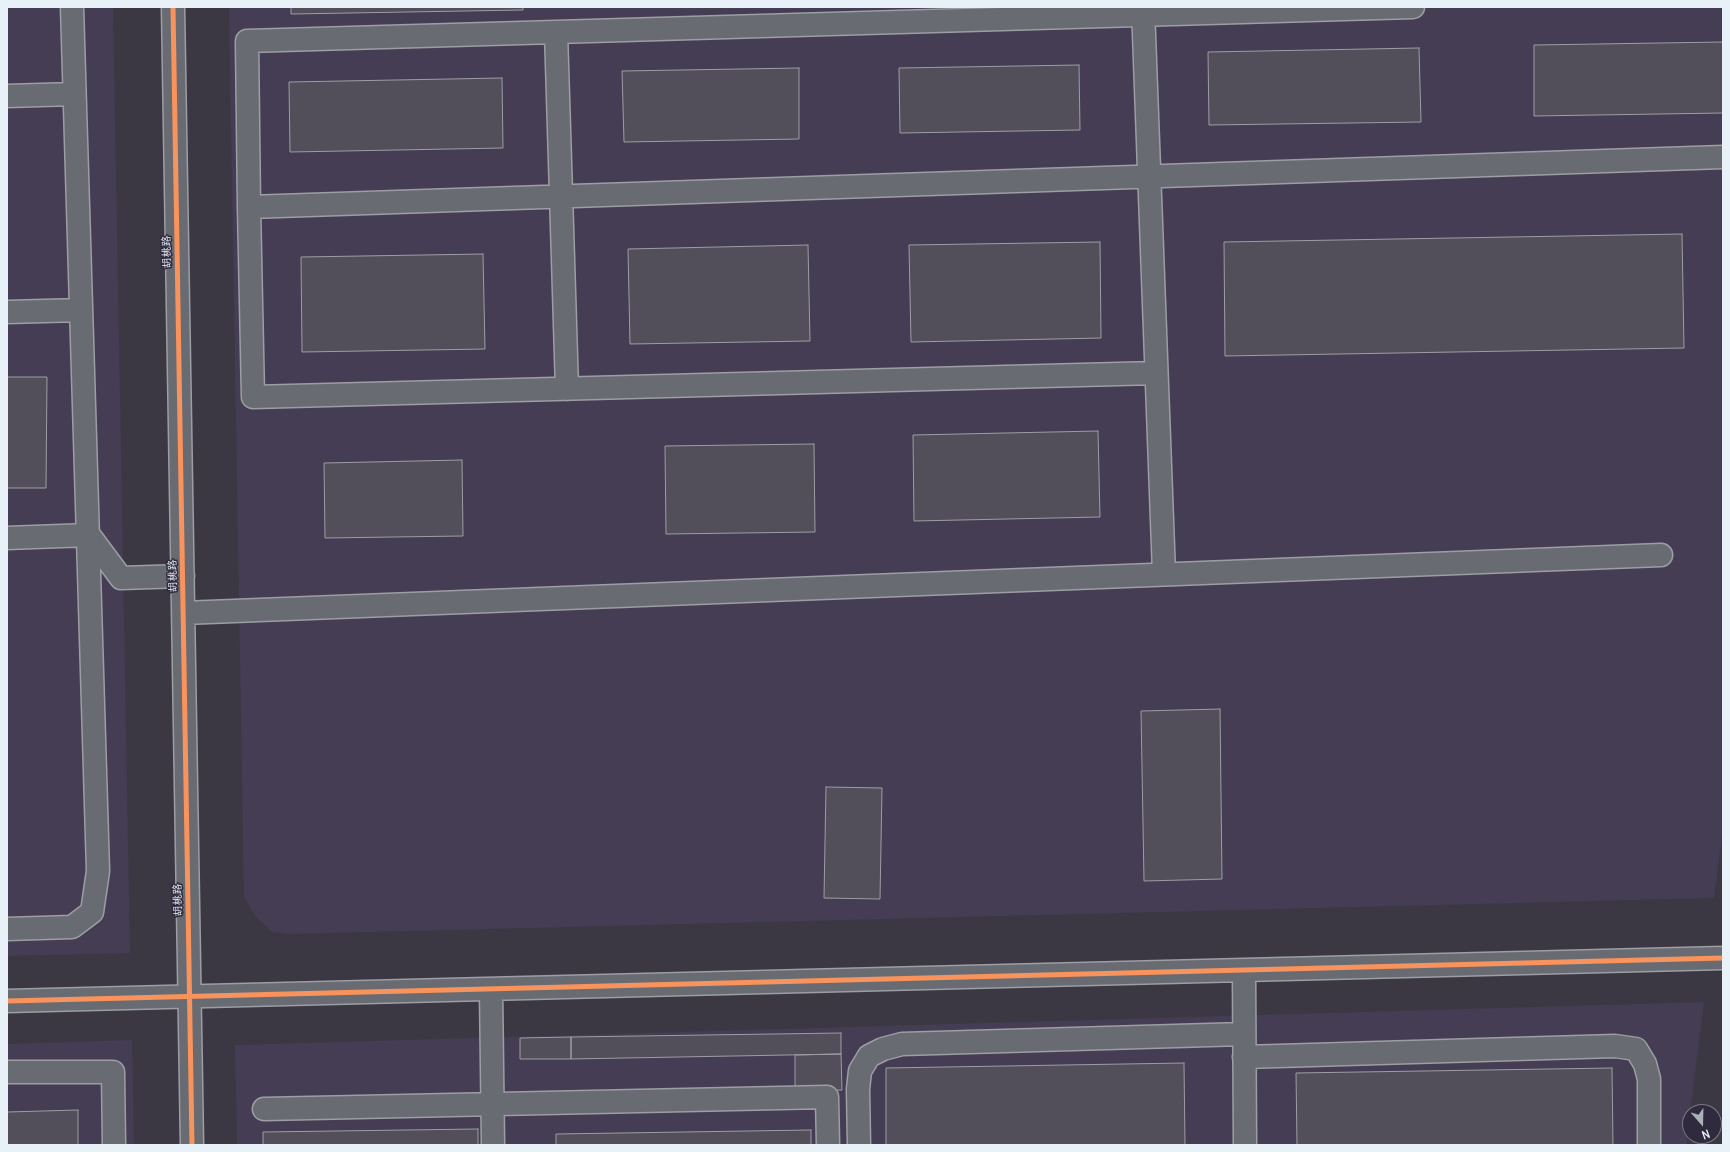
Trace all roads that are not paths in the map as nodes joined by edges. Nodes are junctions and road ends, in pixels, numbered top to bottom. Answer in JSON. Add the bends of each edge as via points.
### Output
{"nodes":[{"id":1,"x":72,"y":7,"type":"edge"},
{"id":2,"x":173,"y":7,"type":"edge"},
{"id":3,"x":1413,"y":7,"type":"edge"},
{"id":4,"x":1143,"y":11,"type":"edge"},
{"id":5,"x":556,"y":32,"type":"junction"},
{"id":6,"x":74,"y":94,"type":"junction"},
{"id":7,"x":7,"y":96,"type":"edge"},
{"id":8,"x":1723,"y":157,"type":"edge"},
{"id":9,"x":1149,"y":176,"type":"junction"},
{"id":10,"x":561,"y":196,"type":"junction"},
{"id":11,"x":249,"y":207,"type":"junction"},
{"id":12,"x":81,"y":310,"type":"junction"},
{"id":13,"x":7,"y":312,"type":"edge"},
{"id":14,"x":1156,"y":373,"type":"junction"},
{"id":15,"x":567,"y":389,"type":"junction"},
{"id":16,"x":89,"y":535,"type":"junction"},
{"id":17,"x":7,"y":538,"type":"edge"},
{"id":18,"x":1661,"y":554,"type":"dead end"},
{"id":19,"x":1164,"y":574,"type":"junction"},
{"id":20,"x":182,"y":576,"type":"junction"},
{"id":21,"x":183,"y":613,"type":"junction"},
{"id":22,"x":7,"y":929,"type":"edge"},
{"id":23,"x":1723,"y":958,"type":"edge"},
{"id":24,"x":1244,"y":970,"type":"junction"},
{"id":25,"x":490,"y":989,"type":"junction"},
{"id":26,"x":189,"y":997,"type":"junction"},
{"id":27,"x":7,"y":1001,"type":"edge"},
{"id":28,"x":1244,"y":1034,"type":"junction"},
{"id":29,"x":1244,"y":1057,"type":"junction"},
{"id":30,"x":7,"y":1072,"type":"edge"},
{"id":31,"x":492,"y":1105,"type":"junction"},
{"id":32,"x":264,"y":1109,"type":"dead end"},
{"id":33,"x":114,"y":1145,"type":"edge"},
{"id":34,"x":192,"y":1145,"type":"edge"},
{"id":35,"x":493,"y":1145,"type":"edge"},
{"id":36,"x":828,"y":1145,"type":"edge"},
{"id":37,"x":859,"y":1145,"type":"edge"},
{"id":38,"x":1244,"y":1145,"type":"edge"},
{"id":39,"x":1649,"y":1145,"type":"edge"}],
"edges":[{"from":1,"to":6,"type":"street"},
{"from":2,"to":20,"type":"street","name":"胡桃路"},
{"from":3,"to":4,"type":"street"},
{"from":4,"to":5,"type":"street"},
{"from":4,"to":9,"type":"street"},
{"from":5,"to":10,"type":"street"},
{"from":5,"to":11,"type":"street","via":[[247,42]]},
{"from":6,"to":7,"type":"street"},
{"from":6,"to":12,"type":"street"},
{"from":8,"to":9,"type":"street"},
{"from":9,"to":10,"type":"street"},
{"from":9,"to":14,"type":"street"},
{"from":10,"to":11,"type":"street"},
{"from":10,"to":15,"type":"street"},
{"from":11,"to":15,"type":"street","via":[[253,397]]},
{"from":12,"to":13,"type":"street"},
{"from":12,"to":16,"type":"street"},
{"from":14,"to":15,"type":"street"},
{"from":14,"to":19,"type":"street"},
{"from":16,"to":17,"type":"street"},
{"from":16,"to":20,"type":"street","via":[[121,578]]},
{"from":16,"to":22,"type":"street","via":[[98,871],[92,912],[72,927]]},
{"from":18,"to":19,"type":"street"},
{"from":19,"to":21,"type":"street"},
{"from":20,"to":21,"type":"street","name":"胡桃路"},
{"from":21,"to":26,"type":"street","name":"胡桃路"},
{"from":23,"to":24,"type":"street"},
{"from":24,"to":25,"type":"street"},
{"from":24,"to":28,"type":"street"},
{"from":25,"to":26,"type":"street"},
{"from":25,"to":31,"type":"street"},
{"from":26,"to":27,"type":"street"},
{"from":26,"to":34,"type":"street","name":"胡桃路"},
{"from":28,"to":29,"type":"street"},
{"from":28,"to":37,"type":"street","via":[[902,1044],[882,1048],[869,1056],[860,1071]]},
{"from":29,"to":38,"type":"street"},
{"from":29,"to":39,"type":"street","via":[[1615,1046],[1636,1049],[1645,1064],[1649,1078]]},
{"from":30,"to":33,"type":"street","via":[[113,1072]]},
{"from":31,"to":32,"type":"street"},
{"from":31,"to":35,"type":"street"},
{"from":31,"to":36,"type":"street","via":[[827,1097]]}]}
